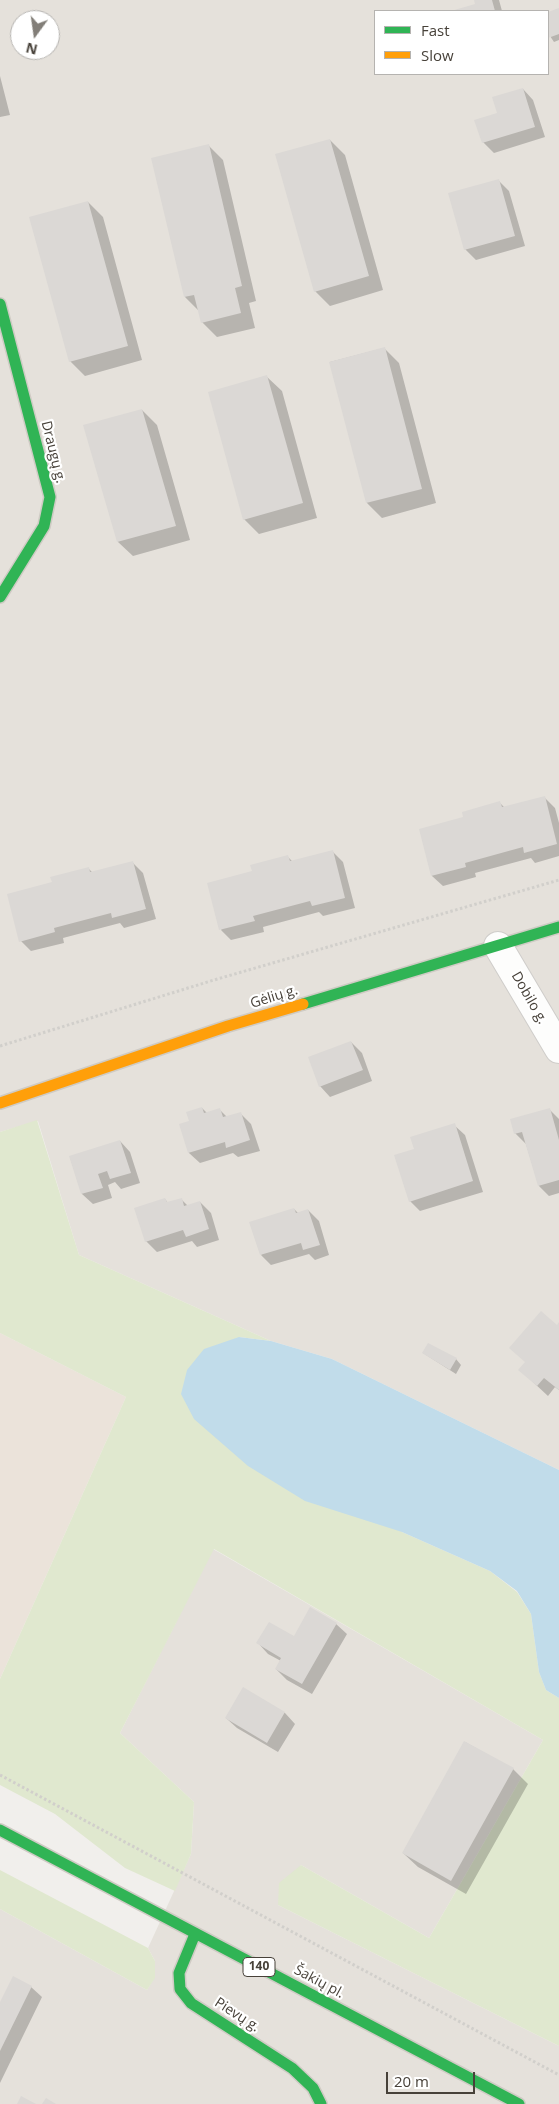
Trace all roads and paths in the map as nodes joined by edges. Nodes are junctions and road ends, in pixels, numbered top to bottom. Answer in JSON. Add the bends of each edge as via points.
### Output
{"nodes":[{"id":1,"x":0,"y":304,"type":"edge"},
{"id":2,"x":0,"y":597,"type":"edge"},
{"id":3,"x":559,"y":880,"type":"edge"},
{"id":4,"x":559,"y":927,"type":"edge"},
{"id":5,"x":498,"y":946,"type":"junction"},
{"id":6,"x":0,"y":1046,"type":"edge"},
{"id":7,"x":559,"y":1049,"type":"edge"},
{"id":8,"x":3,"y":1097,"type":"edge"},
{"id":9,"x":0,"y":1775,"type":"edge"},
{"id":10,"x":0,"y":1830,"type":"edge"},
{"id":11,"x":195,"y":1934,"type":"junction"},
{"id":12,"x":559,"y":2076,"type":"edge"},
{"id":13,"x":321,"y":2104,"type":"edge"},
{"id":14,"x":519,"y":2104,"type":"edge"}],
"edges":[{"from":1,"to":2,"type":"street","name":"Draugų g.","via":[[50,497],[44,526]]},
{"from":3,"to":6,"type":"path"},
{"from":4,"to":5,"type":"street","name":"Gėlių g."},
{"from":5,"to":7,"type":"street","name":"Dobilo g."},
{"from":5,"to":8,"type":"street","name":"Gėlių g."},
{"from":9,"to":12,"type":"path"},
{"from":10,"to":11,"type":"street","name":"Šakių pl.","number":"140"},
{"from":11,"to":13,"type":"street","name":"Pievų g.","via":[[184,1958],[180,1989],[191,2003],[292,2068],[313,2088]]},
{"from":11,"to":14,"type":"street","name":"Šakių pl.","number":"140"}]}
